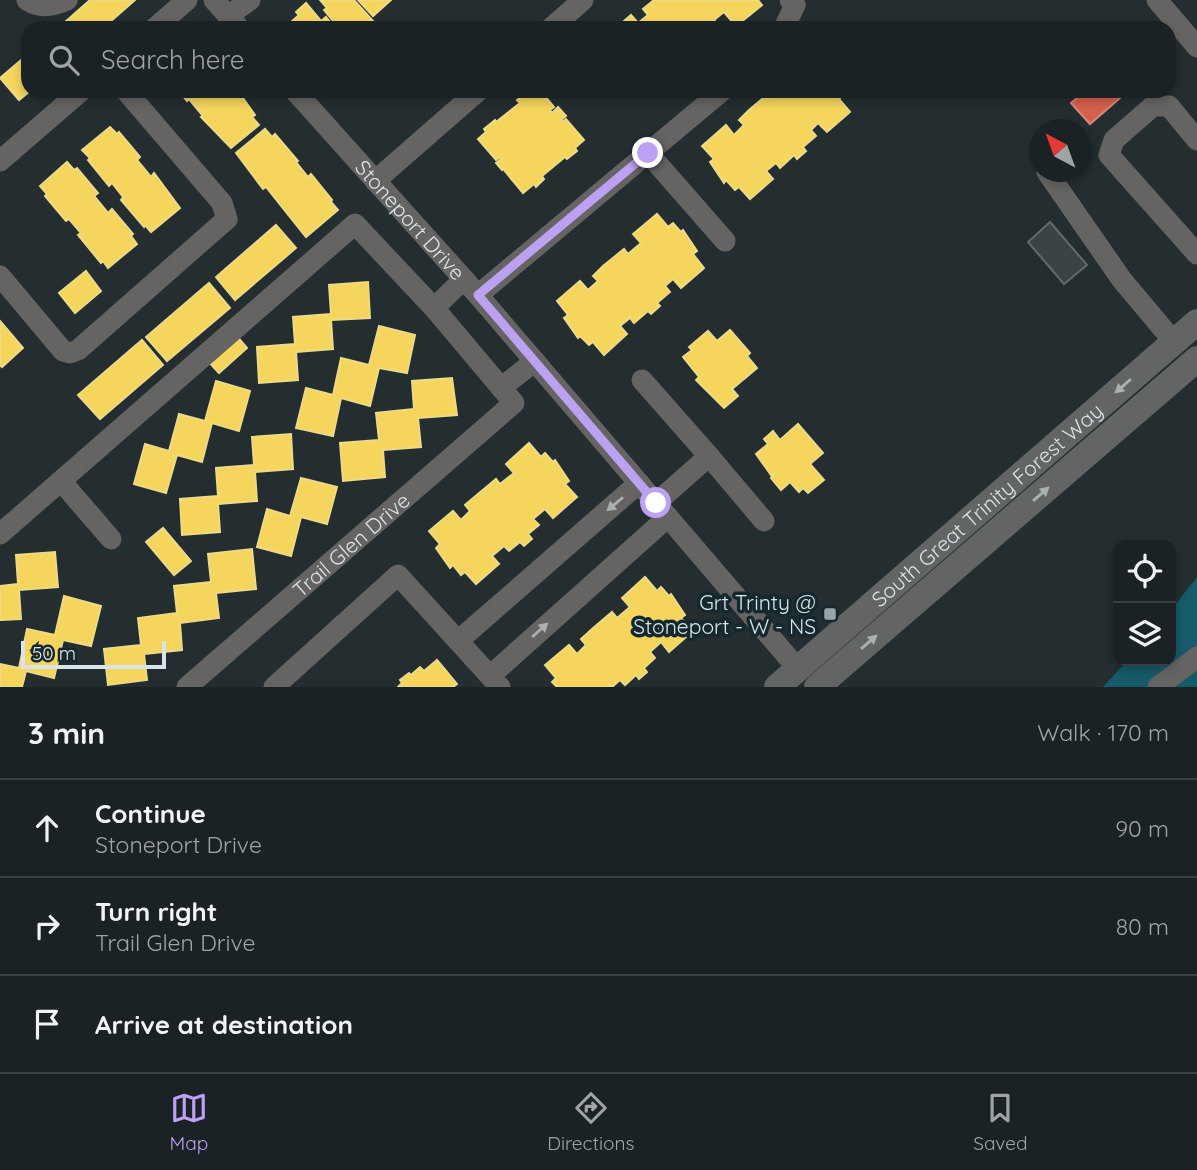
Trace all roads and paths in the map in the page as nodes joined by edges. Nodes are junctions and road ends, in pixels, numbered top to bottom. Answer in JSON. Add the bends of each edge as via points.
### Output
{"nodes":[{"id":1,"x":27,"y":0,"type":"edge"},
{"id":2,"x":67,"y":0,"type":"edge"},
{"id":3,"x":187,"y":0,"type":"edge"},
{"id":4,"x":214,"y":0,"type":"edge"},
{"id":5,"x":250,"y":0,"type":"edge"},
{"id":6,"x":583,"y":0,"type":"edge"},
{"id":7,"x":790,"y":0,"type":"edge"},
{"id":8,"x":1157,"y":0,"type":"edge"},
{"id":9,"x":163,"y":21,"type":"edge"},
{"id":10,"x":232,"y":21,"type":"edge"},
{"id":11,"x":234,"y":21,"type":"edge"},
{"id":12,"x":559,"y":21,"type":"edge"},
{"id":13,"x":787,"y":21,"type":"edge"},
{"id":14,"x":1175,"y":21,"type":"edge"},
{"id":15,"x":1176,"y":22,"type":"edge"},
{"id":16,"x":1197,"y":47,"type":"edge"},
{"id":17,"x":73,"y":98,"type":"edge"},
{"id":18,"x":133,"y":98,"type":"edge"},
{"id":19,"x":301,"y":98,"type":"edge"},
{"id":20,"x":470,"y":98,"type":"edge"},
{"id":21,"x":714,"y":98,"type":"edge"},
{"id":22,"x":1197,"y":140,"type":"edge"},
{"id":23,"x":648,"y":153,"type":"junction"},
{"id":24,"x":0,"y":161,"type":"edge"},
{"id":25,"x":375,"y":181,"type":"junction"},
{"id":26,"x":1054,"y":182,"type":"edge"},
{"id":27,"x":725,"y":241,"type":"dead end"},
{"id":28,"x":1197,"y":254,"type":"edge"},
{"id":29,"x":0,"y":276,"type":"edge"},
{"id":30,"x":471,"y":287,"type":"junction"},
{"id":31,"x":434,"y":307,"type":"junction"},
{"id":32,"x":1197,"y":322,"type":"edge"},
{"id":33,"x":1174,"y":342,"type":"junction"},
{"id":34,"x":1197,"y":359,"type":"edge"},
{"id":35,"x":535,"y":361,"type":"junction"},
{"id":36,"x":642,"y":380,"type":"dead end"},
{"id":37,"x":507,"y":396,"type":"junction"},
{"id":38,"x":709,"y":457,"type":"junction"},
{"id":39,"x":61,"y":481,"type":"junction"},
{"id":40,"x":639,"y":483,"type":"junction"},
{"id":41,"x":662,"y":510,"type":"junction"},
{"id":42,"x":764,"y":521,"type":"dead end"},
{"id":43,"x":0,"y":534,"type":"edge"},
{"id":44,"x":111,"y":539,"type":"dead end"},
{"id":45,"x":458,"y":641,"type":"junction"},
{"id":46,"x":1197,"y":657,"type":"edge"},
{"id":47,"x":798,"y":668,"type":"junction"},
{"id":48,"x":495,"y":681,"type":"edge"},
{"id":49,"x":187,"y":687,"type":"edge"},
{"id":50,"x":274,"y":687,"type":"edge"},
{"id":51,"x":777,"y":687,"type":"edge"},
{"id":52,"x":817,"y":687,"type":"edge"},
{"id":53,"x":1158,"y":687,"type":"edge"}],
"edges":[{"from":1,"to":2,"type":"street","via":[[54,6]]},
{"from":3,"to":9,"type":"street"},
{"from":4,"to":10,"type":"street"},
{"from":5,"to":11,"type":"street"},
{"from":6,"to":12,"type":"street"},
{"from":7,"to":13,"type":"street","via":[[795,5]]},
{"from":8,"to":14,"type":"street"},
{"from":15,"to":16,"type":"street"},
{"from":17,"to":24,"type":"street"},
{"from":18,"to":29,"type":"street","via":[[222,203],[227,219],[70,353],[64,352]]},
{"from":19,"to":25,"type":"street","name":"Stoneport Drive"},
{"from":20,"to":25,"type":"street"},
{"from":21,"to":23,"type":"street"},
{"from":22,"to":28,"type":"street","via":[[1169,106],[1153,106],[1114,140],[1109,155]]},
{"from":23,"to":27,"type":"street"},
{"from":23,"to":30,"type":"street"},
{"from":25,"to":30,"type":"street","name":"Stoneport Drive"},
{"from":26,"to":33,"type":"street","via":[[1122,280]]},
{"from":30,"to":31,"type":"street"},
{"from":30,"to":35,"type":"street","name":"Stoneport Drive"},
{"from":31,"to":37,"type":"street"},
{"from":31,"to":39,"type":"street","via":[[355,224]]},
{"from":32,"to":33,"type":"main road","name":"South Great Trinity Forest Way"},
{"from":33,"to":47,"type":"main road","name":"South Great Trinity Forest Way","one_way":true},
{"from":52,"to":34,"type":"main road","name":"South Great Trinity Forest Way","one_way":true},
{"from":35,"to":37,"type":"street","name":"Trail Glen Drive"},
{"from":35,"to":40,"type":"street","name":"Stoneport Drive"},
{"from":36,"to":38,"type":"street"},
{"from":37,"to":49,"type":"street","name":"Trail Glen Drive"},
{"from":38,"to":41,"type":"street"},
{"from":38,"to":42,"type":"street"},
{"from":39,"to":43,"type":"street"},
{"from":39,"to":44,"type":"street"},
{"from":40,"to":41,"type":"street","name":"Stoneport Drive"},
{"from":40,"to":45,"type":"street","one_way":true},
{"from":41,"to":47,"type":"street","name":"Stoneport Drive"},
{"from":48,"to":41,"type":"street","one_way":true},
{"from":45,"to":48,"type":"street"},
{"from":45,"to":50,"type":"street","via":[[398,576]]},
{"from":46,"to":53,"type":"street"},
{"from":47,"to":51,"type":"main road","name":"South Great Trinity Forest Way"}]}
